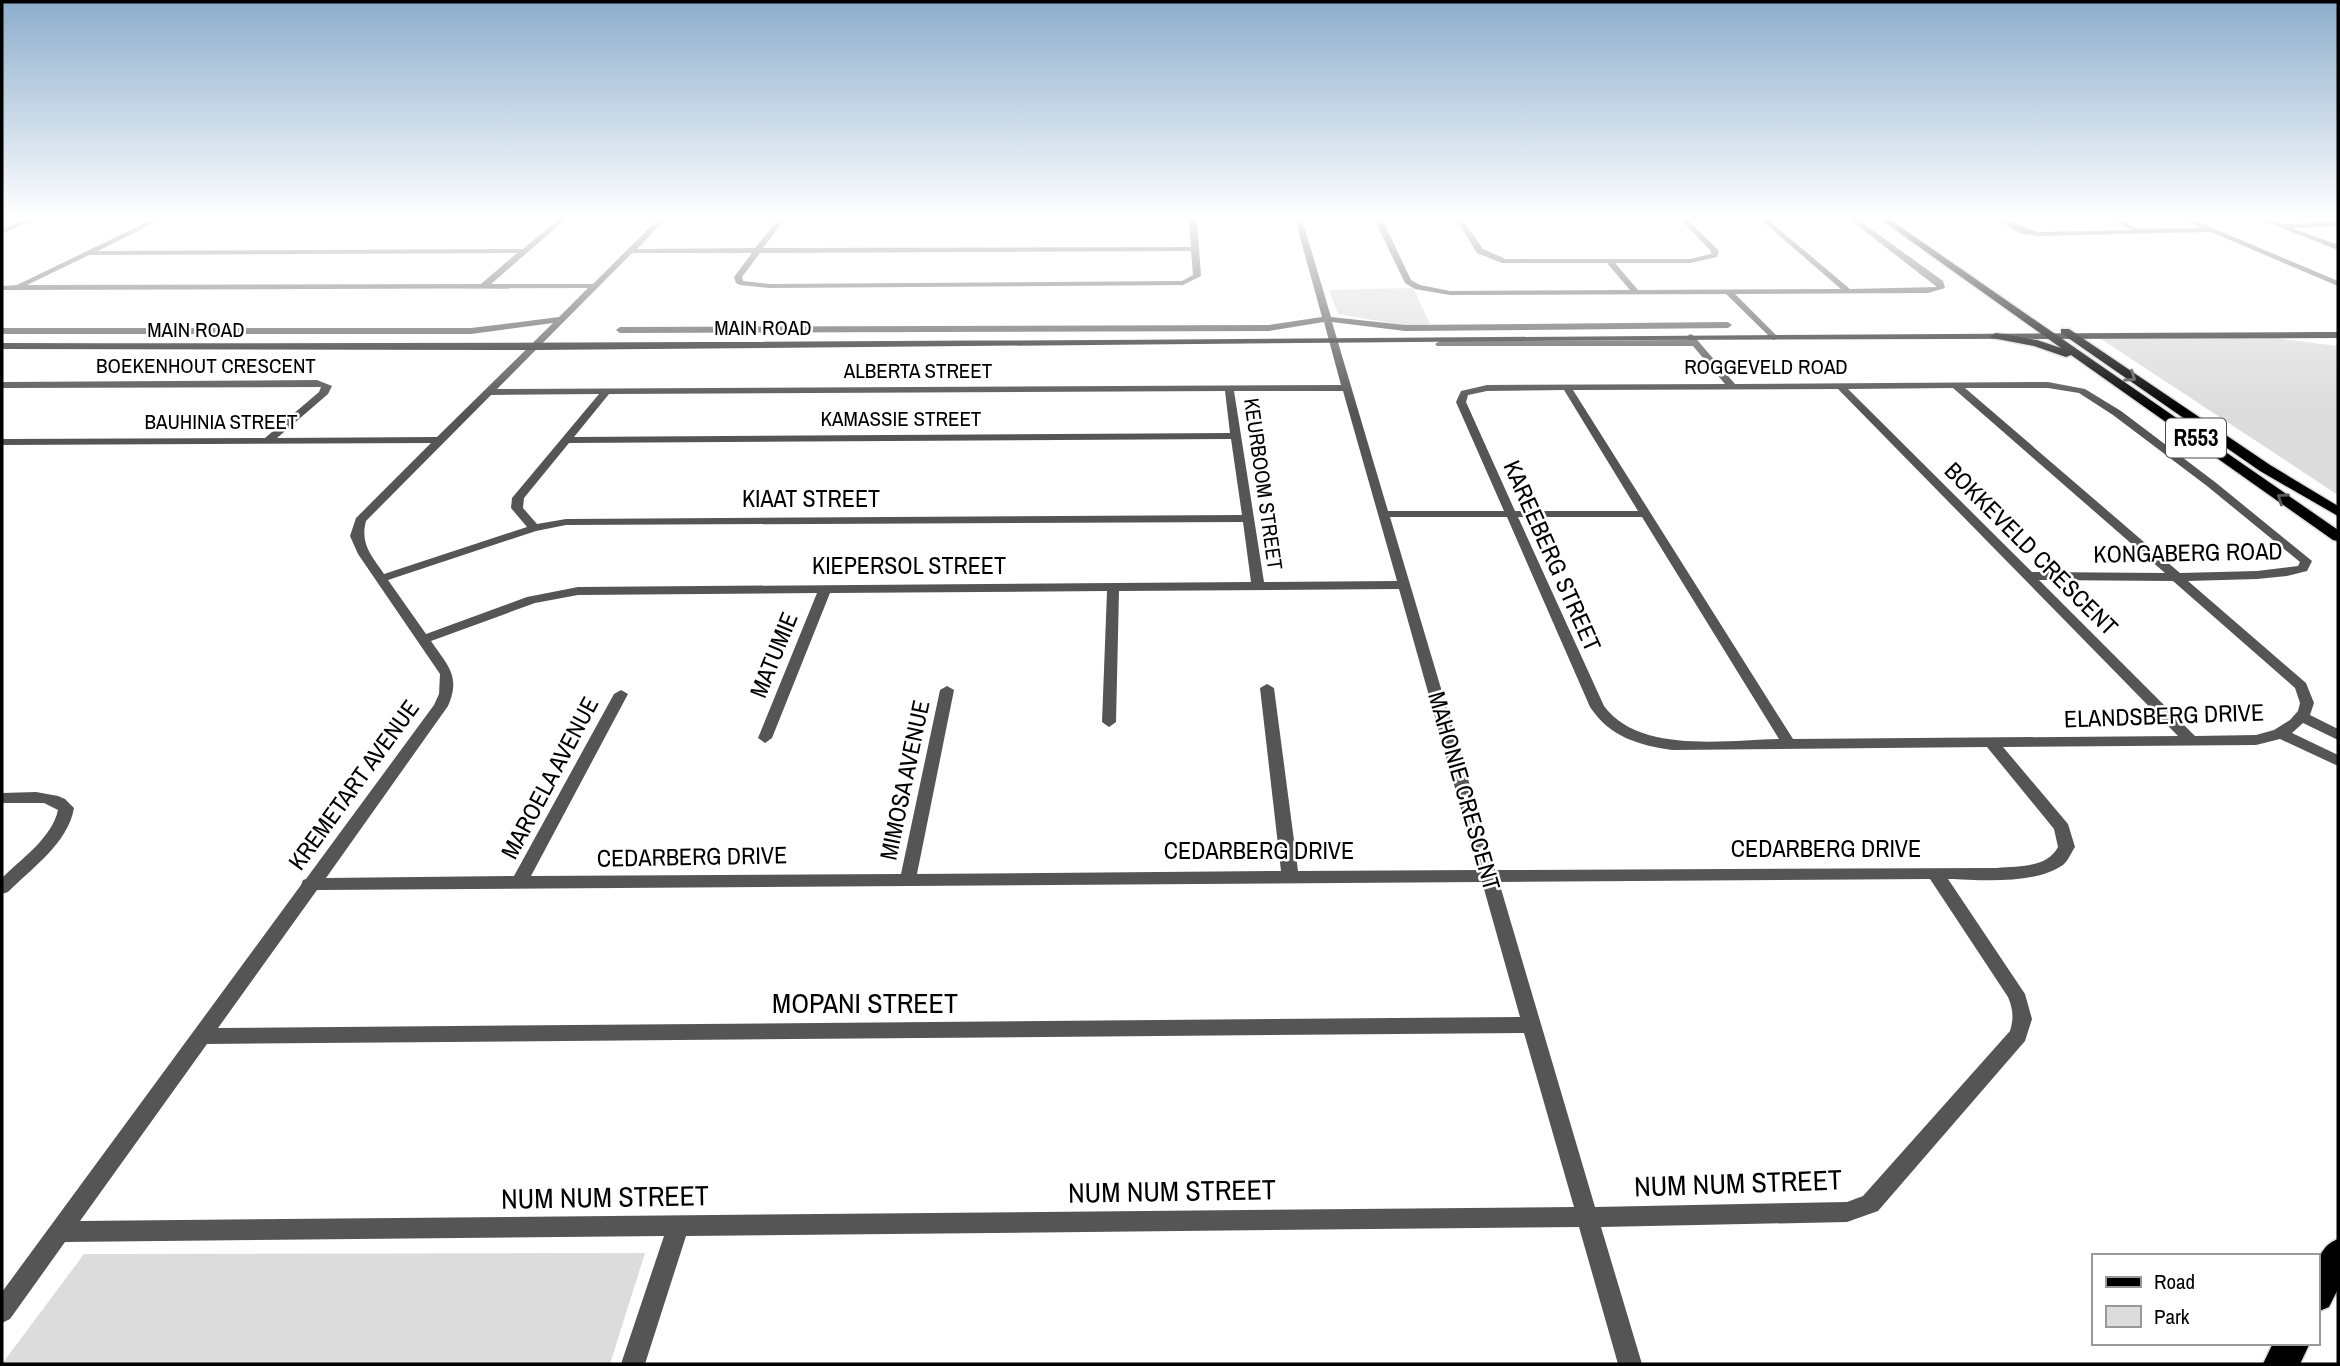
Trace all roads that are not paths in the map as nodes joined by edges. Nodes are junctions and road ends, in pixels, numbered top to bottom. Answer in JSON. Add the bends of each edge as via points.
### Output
{"nodes":[{"id":1,"x":26,"y":283,"type":"edge"},
{"id":2,"x":487,"y":283,"type":"edge"},
{"id":3,"x":598,"y":283,"type":"edge"},
{"id":4,"x":740,"y":283,"type":"edge"},
{"id":5,"x":1112,"y":283,"type":"edge"},
{"id":6,"x":1317,"y":283,"type":"edge"},
{"id":7,"x":1411,"y":283,"type":"edge"},
{"id":8,"x":1628,"y":283,"type":"edge"},
{"id":9,"x":1839,"y":283,"type":"edge"},
{"id":10,"x":1939,"y":283,"type":"edge"},
{"id":11,"x":1974,"y":283,"type":"edge"},
{"id":12,"x":1989,"y":283,"type":"edge"},
{"id":13,"x":595,"y":286,"type":"junction"},
{"id":14,"x":482,"y":287,"type":"junction"},
{"id":15,"x":2,"y":288,"type":"edge"},
{"id":16,"x":15,"y":288,"type":"junction"},
{"id":17,"x":1849,"y":291,"type":"junction"},
{"id":18,"x":1636,"y":292,"type":"junction"},
{"id":19,"x":1728,"y":292,"type":"junction"},
{"id":20,"x":2003,"y":303,"type":"junction"},
{"id":21,"x":562,"y":319,"type":"junction"},
{"id":22,"x":1328,"y":319,"type":"junction"},
{"id":23,"x":1728,"y":325,"type":"dead end"},
{"id":24,"x":620,"y":330,"type":"dead end"},
{"id":25,"x":2,"y":331,"type":"edge"},
{"id":26,"x":2057,"y":332,"type":"junction"},
{"id":27,"x":1993,"y":333,"type":"junction"},
{"id":28,"x":1770,"y":334,"type":"junction"},
{"id":29,"x":2338,"y":335,"type":"edge"},
{"id":30,"x":1690,"y":337,"type":"junction"},
{"id":31,"x":2,"y":338,"type":"edge"},
{"id":32,"x":1333,"y":338,"type":"junction"},
{"id":33,"x":538,"y":343,"type":"junction"},
{"id":34,"x":1440,"y":344,"type":"dead end"},
{"id":35,"x":2,"y":346,"type":"edge"},
{"id":36,"x":2094,"y":367,"type":"junction"},
{"id":37,"x":2,"y":385,"type":"edge"},
{"id":38,"x":1732,"y":386,"type":"junction"},
{"id":39,"x":1956,"y":386,"type":"junction"},
{"id":40,"x":1567,"y":387,"type":"junction"},
{"id":41,"x":1841,"y":387,"type":"junction"},
{"id":42,"x":1229,"y":388,"type":"junction"},
{"id":43,"x":1346,"y":388,"type":"junction"},
{"id":44,"x":607,"y":391,"type":"junction"},
{"id":45,"x":489,"y":392,"type":"junction"},
{"id":46,"x":1464,"y":393,"type":"joint"},
{"id":47,"x":1236,"y":436,"type":"junction"},
{"id":48,"x":440,"y":440,"type":"junction"},
{"id":49,"x":567,"y":440,"type":"junction"},
{"id":50,"x":267,"y":441,"type":"junction"},
{"id":51,"x":2,"y":442,"type":"edge"},
{"id":52,"x":2338,"y":512,"type":"edge"},
{"id":53,"x":1385,"y":514,"type":"junction"},
{"id":54,"x":1509,"y":514,"type":"junction"},
{"id":55,"x":1646,"y":514,"type":"junction"},
{"id":56,"x":1248,"y":518,"type":"junction"},
{"id":57,"x":534,"y":528,"type":"junction"},
{"id":58,"x":2338,"y":537,"type":"edge"},
{"id":59,"x":2305,"y":566,"type":"joint"},
{"id":60,"x":2174,"y":575,"type":"junction"},
{"id":61,"x":2028,"y":576,"type":"junction"},
{"id":62,"x":383,"y":578,"type":"junction"},
{"id":63,"x":1404,"y":585,"type":"junction"},
{"id":64,"x":1258,"y":586,"type":"junction"},
{"id":65,"x":1113,"y":588,"type":"junction"},
{"id":66,"x":825,"y":589,"type":"junction"},
{"id":67,"x":422,"y":640,"type":"junction"},
{"id":68,"x":1268,"y":688,"type":"dead end"},
{"id":69,"x":947,"y":690,"type":"dead end"},
{"id":70,"x":621,"y":694,"type":"dead end"},
{"id":71,"x":2302,"y":717,"type":"junction"},
{"id":72,"x":1110,"y":722,"type":"dead end"},
{"id":73,"x":1618,"y":730,"type":"joint"},
{"id":74,"x":2280,"y":733,"type":"junction"},
{"id":75,"x":2338,"y":735,"type":"edge"},
{"id":76,"x":765,"y":738,"type":"dead end"},
{"id":77,"x":2192,"y":741,"type":"junction"},
{"id":78,"x":1992,"y":743,"type":"junction"},
{"id":79,"x":1789,"y":744,"type":"junction"},
{"id":80,"x":2338,"y":761,"type":"edge"},
{"id":81,"x":2,"y":798,"type":"edge"},
{"id":82,"x":1935,"y":873,"type":"junction"},
{"id":83,"x":1290,"y":875,"type":"junction"},
{"id":84,"x":1488,"y":875,"type":"junction"},
{"id":85,"x":908,"y":879,"type":"junction"},
{"id":86,"x":519,"y":883,"type":"junction"},
{"id":87,"x":309,"y":884,"type":"junction"},
{"id":88,"x":2,"y":888,"type":"edge"},
{"id":89,"x":1532,"y":1025,"type":"junction"},
{"id":90,"x":200,"y":1036,"type":"junction"},
{"id":91,"x":1588,"y":1217,"type":"junction"},
{"id":92,"x":678,"y":1226,"type":"junction"},
{"id":93,"x":59,"y":1233,"type":"junction"},
{"id":94,"x":2338,"y":1255,"type":"edge"},
{"id":95,"x":2319,"y":1291,"type":"edge"},
{"id":96,"x":2,"y":1311,"type":"edge"},
{"id":97,"x":2291,"y":1345,"type":"edge"},
{"id":98,"x":633,"y":1364,"type":"edge"},
{"id":99,"x":1630,"y":1364,"type":"edge"},
{"id":100,"x":2281,"y":1364,"type":"edge"}],
"edges":[{"from":1,"to":16,"type":"street"},
{"from":2,"to":14,"type":"street"},
{"from":3,"to":13,"type":"street","name":"KREMETART AVENUE"},
{"from":4,"to":5,"type":"street"},
{"from":6,"to":22,"type":"street","name":"MAHONIE CRESCENT"},
{"from":7,"to":18,"type":"street","via":[[1450,293]]},
{"from":8,"to":18,"type":"street"},
{"from":9,"to":17,"type":"street"},
{"from":10,"to":17,"type":"street","via":[[1942,288],[1928,291]]},
{"from":11,"to":20,"type":"main road","number":"R553"},
{"from":12,"to":26,"type":"main road","number":"R553"},
{"from":13,"to":14,"type":"street"},
{"from":13,"to":21,"type":"street","name":"KREMETART AVENUE"},
{"from":14,"to":16,"type":"street"},
{"from":15,"to":16,"type":"street"},
{"from":17,"to":19,"type":"street"},
{"from":18,"to":19,"type":"street"},
{"from":19,"to":28,"type":"street"},
{"from":20,"to":26,"type":"main road","number":"R553"},
{"from":20,"to":27,"type":"main road","via":[[2010,320]]},
{"from":21,"to":25,"type":"street","via":[[471,331]]},
{"from":21,"to":33,"type":"street","name":"KREMETART AVENUE"},
{"from":22,"to":23,"type":"street","via":[[1405,328]]},
{"from":22,"to":24,"type":"street","via":[[1269,328]]},
{"from":22,"to":32,"type":"street","name":"MAHONIE CRESCENT"},
{"from":26,"to":27,"type":"main road","name":"MAIN ROAD"},
{"from":26,"to":29,"type":"main road","name":"MAIN ROAD"},
{"from":26,"to":36,"type":"main road","number":"R553"},
{"from":26,"to":52,"type":"main road","number":"R553","one_way":true},
{"from":27,"to":28,"type":"main road","name":"MAIN ROAD"},
{"from":27,"to":36,"type":"main road","via":[[2037,343]]},
{"from":28,"to":30,"type":"main road","name":"MAIN ROAD"},
{"from":30,"to":32,"type":"main road","name":"MAIN ROAD"},
{"from":30,"to":34,"type":"street"},
{"from":30,"to":38,"type":"street"},
{"from":31,"to":33,"type":"main road","name":"MAIN ROAD"},
{"from":32,"to":33,"type":"main road","name":"MAIN ROAD"},
{"from":32,"to":43,"type":"street","name":"MAHONIE CRESCENT"},
{"from":33,"to":35,"type":"main road","name":"MAIN ROAD"},
{"from":33,"to":45,"type":"street","name":"KREMETART AVENUE"},
{"from":58,"to":36,"type":"main road","number":"R553","one_way":true},
{"from":37,"to":50,"type":"street","name":"BOEKENHOUT CRESCENT","via":[[327,386]]},
{"from":38,"to":40,"type":"street","name":"ROGGEVELD ROAD"},
{"from":38,"to":41,"type":"street","name":"ROGGEVELD ROAD"},
{"from":39,"to":41,"type":"street","name":"ROGGEVELD ROAD"},
{"from":39,"to":59,"type":"street","name":"ROGGEVELD ROAD","via":[[2069,388],[2092,396],[2304,556]]},
{"from":39,"to":60,"type":"street","name":"ELANDSBERG DRIVE"},
{"from":40,"to":46,"type":"street","name":"ROGGEVELD ROAD","via":[[1479,388]]},
{"from":40,"to":55,"type":"street"},
{"from":41,"to":61,"type":"street","name":"BOKKEVELD CRESCENT"},
{"from":42,"to":43,"type":"street","name":"ALBERTA STREET"},
{"from":42,"to":44,"type":"street","name":"ALBERTA STREET"},
{"from":42,"to":47,"type":"street","name":"KEURBOOM STREET"},
{"from":43,"to":53,"type":"street","name":"MAHONIE CRESCENT"},
{"from":44,"to":45,"type":"street","name":"ALBERTA STREET"},
{"from":44,"to":49,"type":"street"},
{"from":45,"to":48,"type":"street","name":"KREMETART AVENUE"},
{"from":46,"to":54,"type":"street","name":"KAREEBERG STREET","via":[[1463,407]]},
{"from":47,"to":49,"type":"street","name":"KAMASSIE STREET"},
{"from":47,"to":56,"type":"street","name":"KEURBOOM STREET"},
{"from":48,"to":50,"type":"street","name":"BAUHINIA STREET"},
{"from":48,"to":62,"type":"street","name":"KREMETART AVENUE","via":[[356,527],[364,554]]},
{"from":49,"to":57,"type":"street","via":[[518,498],[517,508]]},
{"from":50,"to":51,"type":"street","name":"BAUHINIA STREET"},
{"from":53,"to":54,"type":"street"},
{"from":53,"to":63,"type":"street","name":"MAHONIE CRESCENT"},
{"from":54,"to":55,"type":"street"},
{"from":54,"to":73,"type":"street","name":"KAREEBERG STREET","via":[[1597,707]]},
{"from":55,"to":79,"type":"street"},
{"from":56,"to":57,"type":"street","name":"KIAAT STREET","via":[[580,521]]},
{"from":56,"to":64,"type":"street","name":"KEURBOOM STREET"},
{"from":57,"to":62,"type":"street","name":"KIAAT STREET"},
{"from":59,"to":60,"type":"street","name":"KONGABERG ROAD","via":[[2292,573]]},
{"from":60,"to":61,"type":"street","name":"KONGABERG ROAD"},
{"from":60,"to":71,"type":"street","name":"ELANDSBERG DRIVE","via":[[2301,687],[2307,703]]},
{"from":61,"to":77,"type":"street","name":"BOKKEVELD CRESCENT"},
{"from":62,"to":67,"type":"street","name":"KREMETART AVENUE"},
{"from":63,"to":64,"type":"street","name":"KIEPERSOL STREET"},
{"from":63,"to":84,"type":"street","name":"MAHONIE CRESCENT"},
{"from":64,"to":65,"type":"street","name":"KIEPERSOL STREET"},
{"from":65,"to":66,"type":"street","name":"KIEPERSOL STREET"},
{"from":65,"to":72,"type":"street"},
{"from":66,"to":67,"type":"street","name":"KIEPERSOL STREET","via":[[559,593]]},
{"from":66,"to":76,"type":"street","name":"MATUMIE"},
{"from":67,"to":87,"type":"street","name":"KREMETART AVENUE","via":[[447,674],[441,706]]},
{"from":68,"to":83,"type":"street"},
{"from":69,"to":85,"type":"street","name":"MIMOSA AVENUE"},
{"from":70,"to":86,"type":"street","name":"MAROELA AVENUE"},
{"from":71,"to":74,"type":"street","name":"ELANDSBERG DRIVE"},
{"from":71,"to":75,"type":"street"},
{"from":73,"to":79,"type":"street","name":"ELANDSBERG DRIVE","via":[[1672,745]]},
{"from":74,"to":77,"type":"street","name":"ELANDSBERG DRIVE","via":[[2262,740]]},
{"from":74,"to":80,"type":"street"},
{"from":77,"to":78,"type":"street","name":"ELANDSBERG DRIVE"},
{"from":78,"to":79,"type":"street","name":"ELANDSBERG DRIVE"},
{"from":78,"to":82,"type":"street","name":"CEDARBERG DRIVE","via":[[2062,828],[2068,839],[2064,857],[2035,872]]},
{"from":81,"to":88,"type":"street","via":[[50,799],[66,808],[59,829]]},
{"from":82,"to":84,"type":"street","name":"CEDARBERG DRIVE"},
{"from":82,"to":91,"type":"street","name":"NUM NUM STREET","via":[[2017,994],[2023,1025],[1877,1197],[1859,1208],[1833,1213]]},
{"from":83,"to":84,"type":"street","name":"CEDARBERG DRIVE"},
{"from":83,"to":85,"type":"street","name":"CEDARBERG DRIVE"},
{"from":84,"to":89,"type":"street","name":"MAHONIE CRESCENT"},
{"from":85,"to":86,"type":"street","name":"CEDARBERG DRIVE"},
{"from":86,"to":87,"type":"street","name":"CEDARBERG DRIVE"},
{"from":87,"to":90,"type":"street","name":"KREMETART AVENUE"},
{"from":89,"to":90,"type":"street","name":"MOPANI STREET"},
{"from":89,"to":91,"type":"street","name":"MAHONIE CRESCENT"},
{"from":90,"to":93,"type":"street","name":"KREMETART AVENUE"},
{"from":91,"to":92,"type":"street","name":"NUM NUM STREET"},
{"from":91,"to":99,"type":"street","name":"MAHONIE CRESCENT"},
{"from":92,"to":93,"type":"street","name":"NUM NUM STREET"},
{"from":92,"to":98,"type":"street"},
{"from":93,"to":96,"type":"street","name":"KREMETART AVENUE"},
{"from":94,"to":95,"type":"highway"},
{"from":97,"to":100,"type":"highway"}]}
